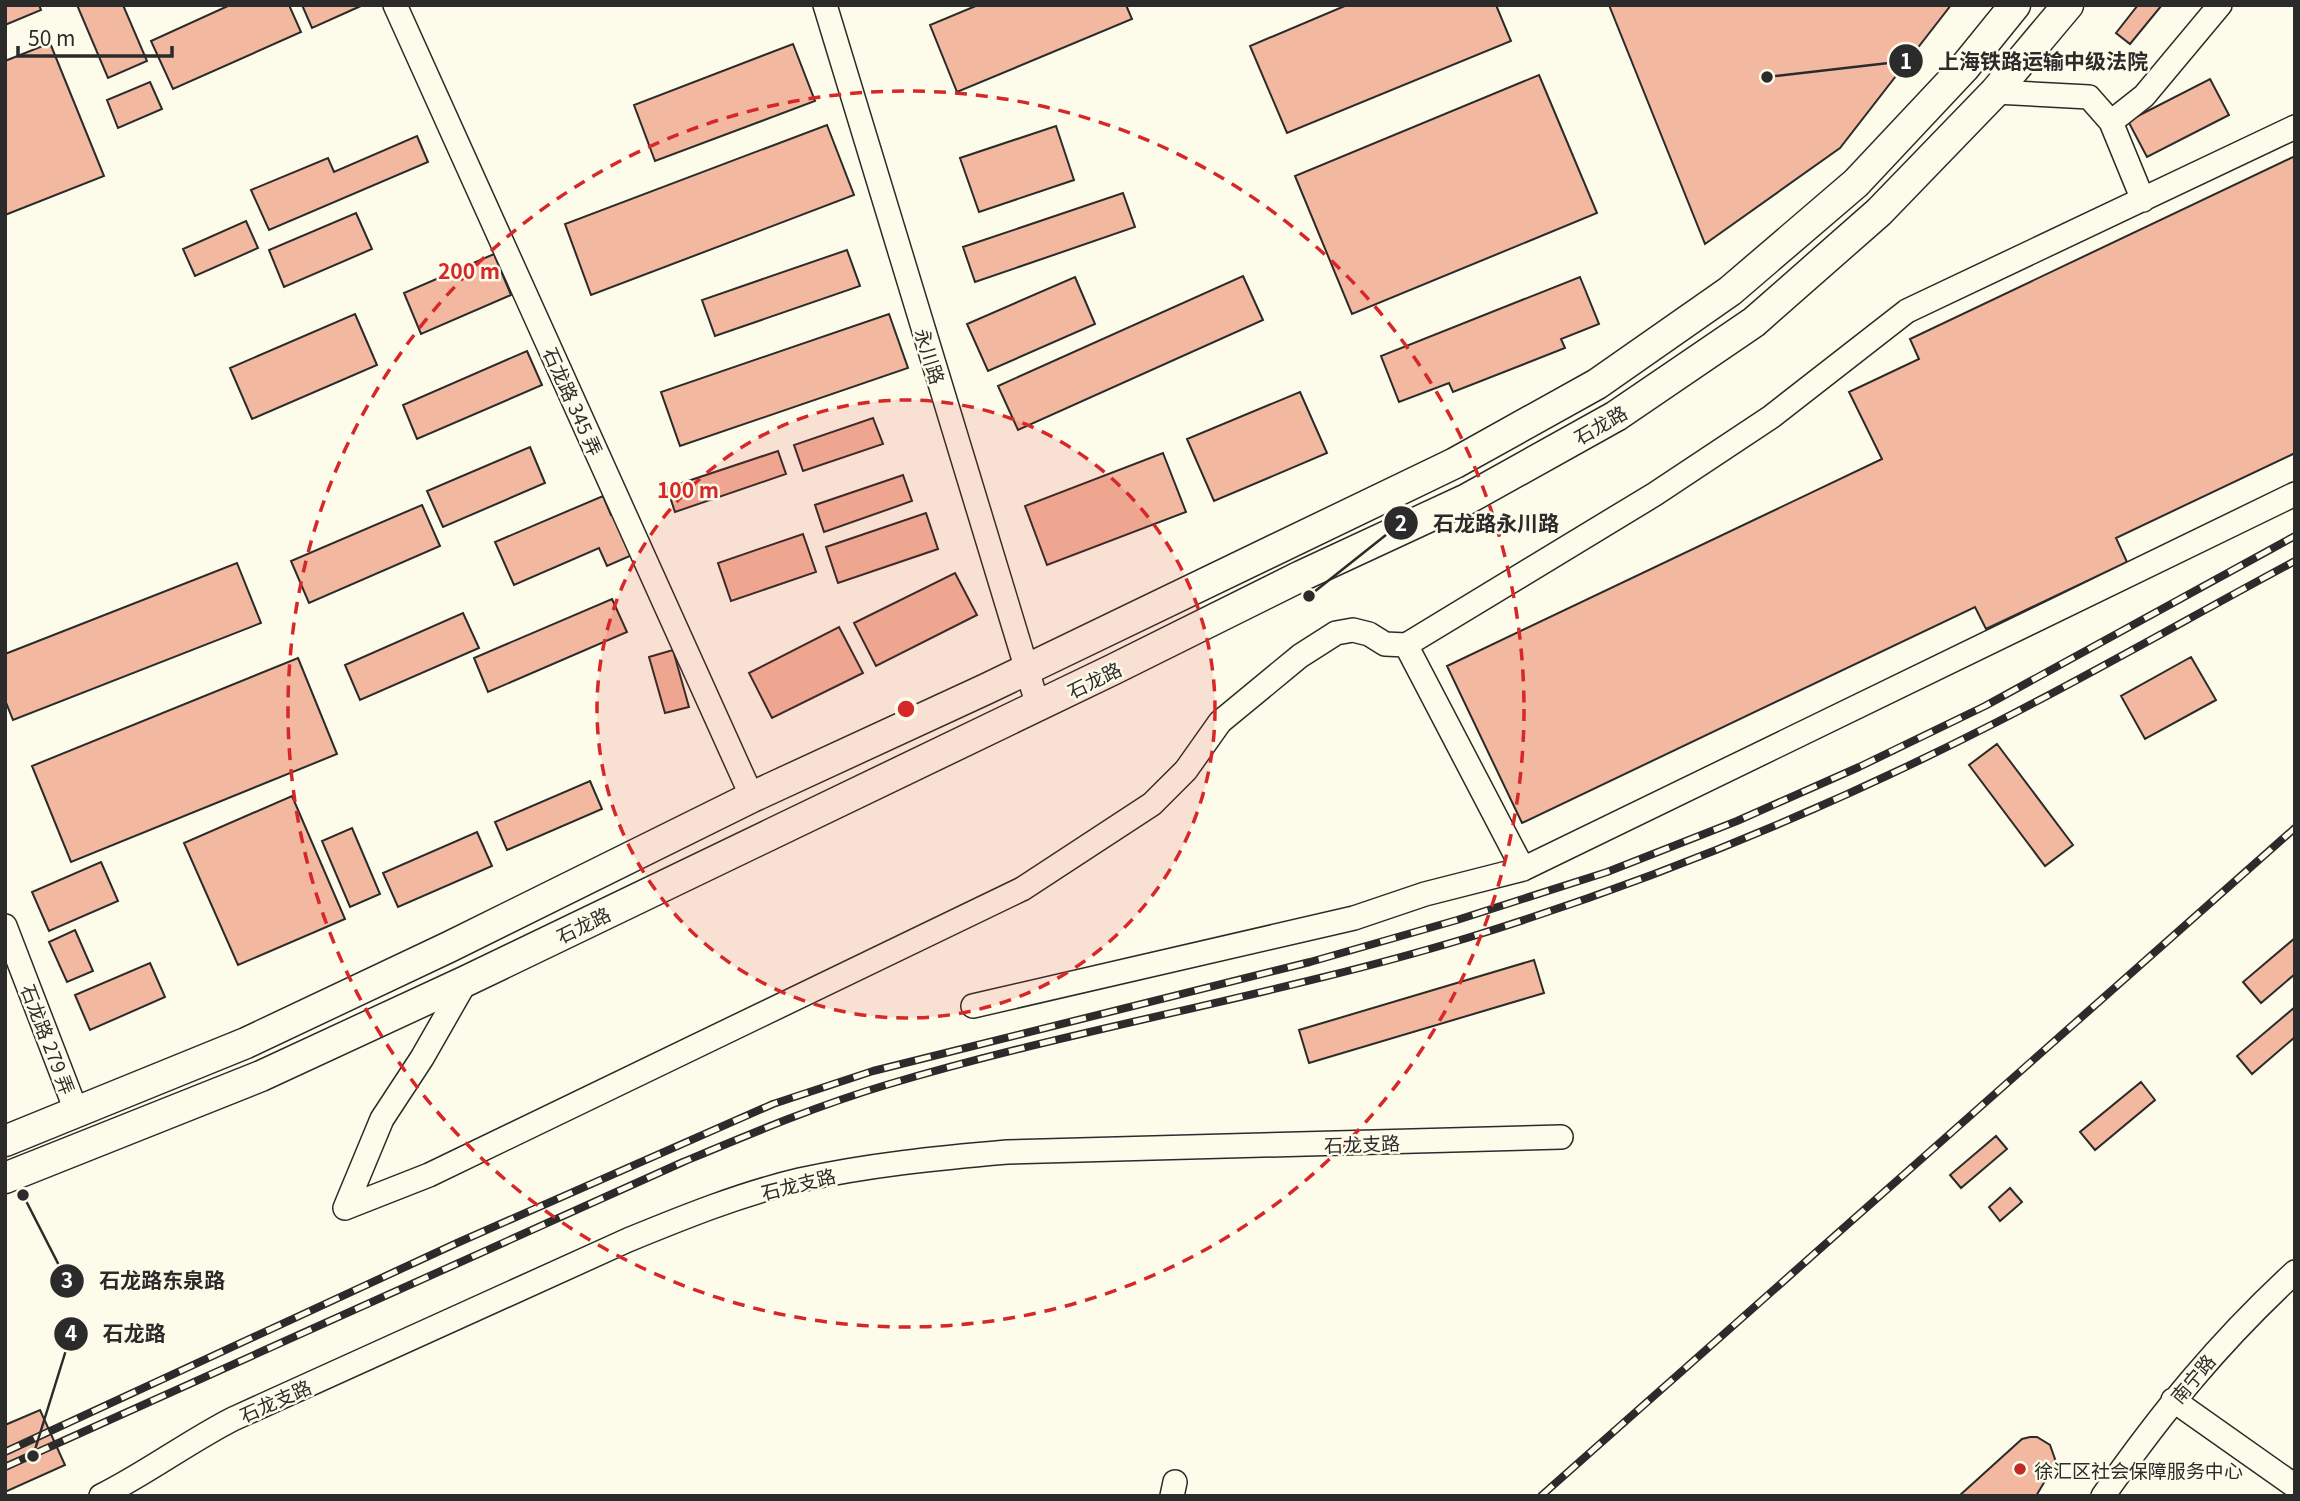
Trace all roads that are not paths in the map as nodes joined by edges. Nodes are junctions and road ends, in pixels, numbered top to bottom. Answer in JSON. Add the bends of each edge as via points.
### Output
{"nodes":[{"id":1,"x":395,"y":5,"type":"edge"},
{"id":2,"x":825,"y":5,"type":"edge"},
{"id":3,"x":2015,"y":5,"type":"edge"},
{"id":4,"x":2068,"y":5,"type":"edge"},
{"id":5,"x":2220,"y":5,"type":"edge"},
{"id":6,"x":1995,"y":92,"type":"junction"},
{"id":7,"x":2111,"y":122,"type":"junction"},
{"id":8,"x":2295,"y":127,"type":"edge"},
{"id":9,"x":2143,"y":200,"type":"junction"},
{"id":10,"x":2295,"y":494,"type":"edge"},
{"id":11,"x":1406,"y":645,"type":"junction"},
{"id":12,"x":1027,"y":670,"type":"junction"},
{"id":13,"x":1038,"y":706,"type":"junction"},
{"id":14,"x":752,"y":797,"type":"junction"},
{"id":15,"x":1523,"y":869,"type":"junction"},
{"id":16,"x":5,"y":926,"type":"edge"},
{"id":17,"x":466,"y":981,"type":"junction"},
{"id":18,"x":973,"y":1006,"type":"dead end"},
{"id":19,"x":77,"y":1112,"type":"junction"},
{"id":20,"x":1561,"y":1137,"type":"dead end"},
{"id":21,"x":5,"y":1141,"type":"edge"},
{"id":22,"x":5,"y":1178,"type":"edge"},
{"id":23,"x":2295,"y":1272,"type":"edge"},
{"id":24,"x":2173,"y":1400,"type":"junction"},
{"id":25,"x":2295,"y":1486,"type":"edge"},
{"id":26,"x":101,"y":1496,"type":"edge"},
{"id":27,"x":2103,"y":1496,"type":"edge"}],
"edges":[{"from":1,"to":14,"type":"street","name":"石龙路 345 弄"},
{"from":2,"to":12,"type":"street","name":"永川路"},
{"from":3,"to":12,"type":"main road","name":"石龙路","via":[[1964,68],[1856,183],[1730,291],[1597,384],[1455,463]]},
{"from":4,"to":6,"type":"main road","name":"石龙路"},
{"from":5,"to":7,"type":"street","via":[[2144,96]]},
{"from":6,"to":7,"type":"street","via":[[2089,97]]},
{"from":6,"to":13,"type":"main road","name":"石龙路","via":[[1879,212],[1754,322],[1616,416],[1467,499]]},
{"from":7,"to":9,"type":"street"},
{"from":8,"to":9,"type":"street"},
{"from":9,"to":11,"type":"street","via":[[1907,311],[1771,417],[1655,494]]},
{"from":10,"to":15,"type":"street"},
{"from":11,"to":15,"type":"street"},
{"from":11,"to":17,"type":"street","via":[[1385,644],[1353,630],[1336,633],[1300,656],[1220,722],[1186,770],[1152,804],[1022,889],[429,1175],[345,1208],[382,1119]]},
{"from":12,"to":13,"type":"street","name":"永川路"},
{"from":12,"to":14,"type":"main road","name":"石龙路"},
{"from":13,"to":17,"type":"main road","name":"石龙路"},
{"from":14,"to":19,"type":"main road","name":"石龙路","via":[[270,1031]]},
{"from":15,"to":18,"type":"street","via":[[1353,918]]},
{"from":16,"to":19,"type":"street","name":"石龙路 279 弄"},
{"from":17,"to":22,"type":"main road","name":"石龙路","via":[[261,1076]]},
{"from":19,"to":21,"type":"main road","name":"石龙路"},
{"from":20,"to":26,"type":"street","name":"石龙支路","via":[[1007,1152],[876,1166],[798,1181],[687,1216],[602,1251],[233,1419]]},
{"from":23,"to":24,"type":"street","name":"南宁路","via":[[2230,1334]]},
{"from":24,"to":25,"type":"street"},
{"from":24,"to":27,"type":"street","name":"南宁路"}]}
